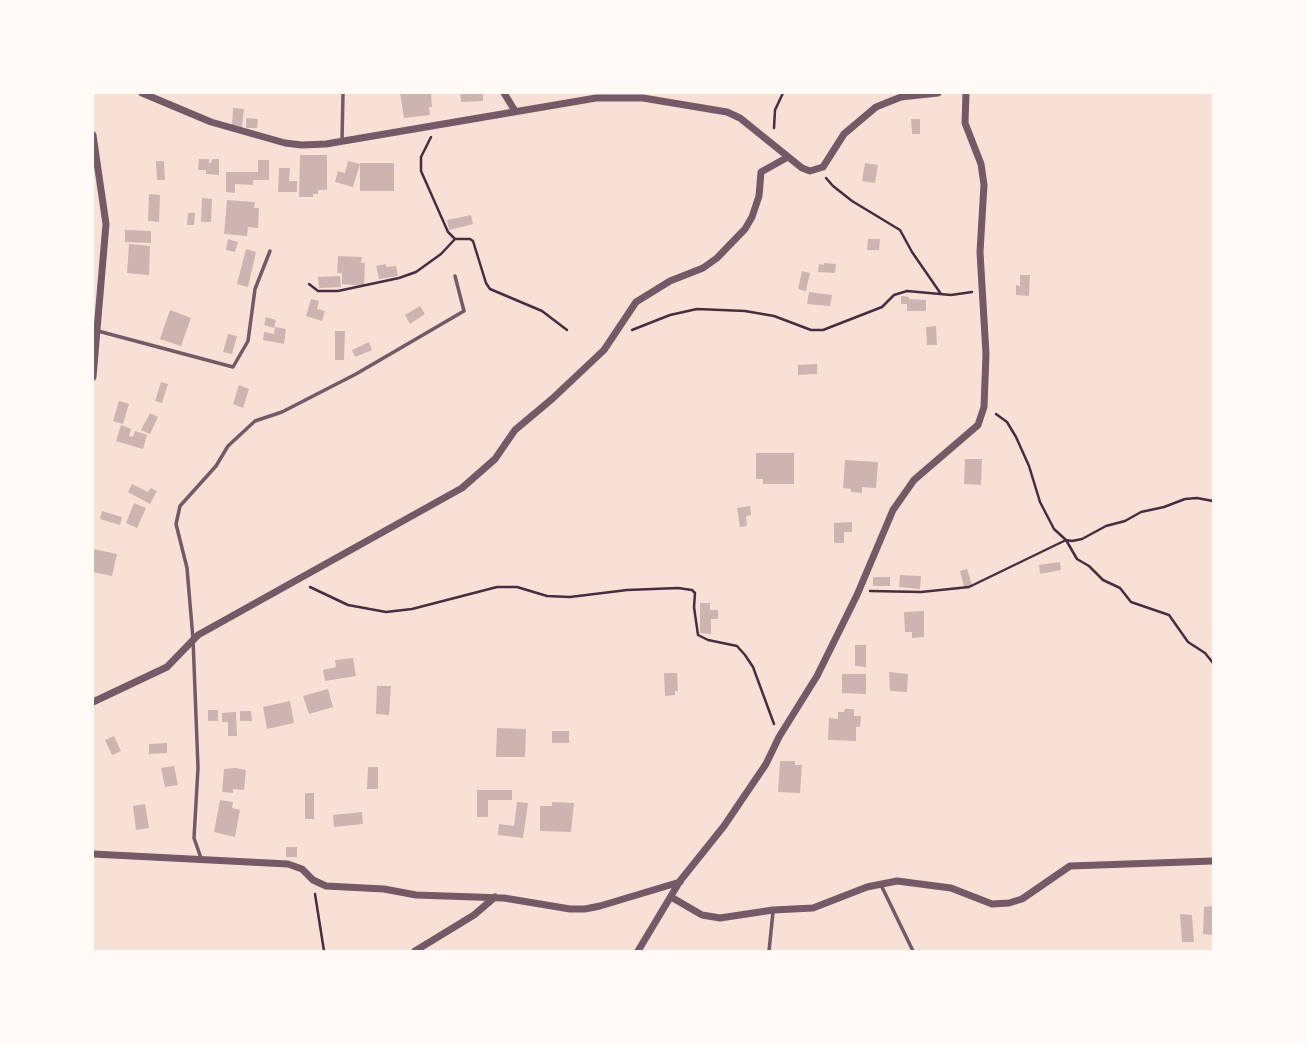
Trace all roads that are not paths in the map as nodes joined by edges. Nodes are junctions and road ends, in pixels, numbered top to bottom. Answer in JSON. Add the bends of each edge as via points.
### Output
{"nodes":[{"id":1,"x":142,"y":93,"type":"edge"},
{"id":2,"x":343,"y":93,"type":"edge"},
{"id":3,"x":504,"y":93,"type":"edge"},
{"id":4,"x":938,"y":93,"type":"edge"},
{"id":5,"x":966,"y":93,"type":"edge"},
{"id":6,"x":515,"y":111,"type":"junction"},
{"id":7,"x":93,"y":135,"type":"edge"},
{"id":8,"x":342,"y":141,"type":"junction"},
{"id":9,"x":789,"y":158,"type":"junction"},
{"id":10,"x":95,"y":159,"type":"edge"},
{"id":11,"x":270,"y":251,"type":"dead end"},
{"id":12,"x":455,"y":276,"type":"dead end"},
{"id":13,"x":99,"y":331,"type":"junction"},
{"id":14,"x":93,"y":377,"type":"edge"},
{"id":15,"x":193,"y":639,"type":"junction"},
{"id":16,"x":93,"y":702,"type":"edge"},
{"id":17,"x":93,"y":854,"type":"edge"},
{"id":18,"x":201,"y":859,"type":"junction"},
{"id":19,"x":1213,"y":861,"type":"edge"},
{"id":20,"x":680,"y":881,"type":"junction"},
{"id":21,"x":880,"y":883,"type":"junction"},
{"id":22,"x":495,"y":897,"type":"junction"},
{"id":23,"x":671,"y":897,"type":"junction"},
{"id":24,"x":773,"y":910,"type":"junction"},
{"id":25,"x":415,"y":951,"type":"edge"},
{"id":26,"x":638,"y":951,"type":"edge"},
{"id":27,"x":769,"y":951,"type":"edge"},
{"id":28,"x":914,"y":951,"type":"edge"}],
"edges":[{"from":1,"to":8,"type":"street","via":[[211,122],[285,143]]},
{"from":2,"to":8,"type":"lane"},
{"from":3,"to":6,"type":"street"},
{"from":4,"to":9,"type":"street","via":[[901,97],[876,107],[844,134],[821,170],[810,171]]},
{"from":5,"to":20,"type":"street","via":[[965,122],[984,174],[980,252],[986,354],[984,407],[978,425],[914,480],[893,510],[817,676],[745,797]]},
{"from":6,"to":8,"type":"street"},
{"from":6,"to":9,"type":"street","via":[[596,97],[643,97],[727,112]]},
{"from":7,"to":10,"type":"street"},
{"from":9,"to":15,"type":"street","via":[[761,172],[752,216],[717,258],[640,299],[604,350],[515,430],[495,459],[462,488]]},
{"from":10,"to":13,"type":"street","via":[[106,224]]},
{"from":11,"to":13,"type":"lane","via":[[255,289],[248,341],[233,367]]},
{"from":12,"to":15,"type":"lane","via":[[464,311],[356,374],[255,421],[228,446],[180,506],[176,524],[187,568]]},
{"from":13,"to":14,"type":"street"},
{"from":15,"to":16,"type":"street","via":[[167,667]]},
{"from":15,"to":18,"type":"lane","via":[[198,768],[194,838]]},
{"from":17,"to":18,"type":"street"},
{"from":18,"to":22,"type":"street","via":[[288,864],[326,886]]},
{"from":19,"to":21,"type":"street","via":[[1070,866],[1009,903],[992,904],[951,888]]},
{"from":20,"to":22,"type":"street","via":[[585,909]]},
{"from":20,"to":23,"type":"street"},
{"from":21,"to":24,"type":"street","via":[[814,908]]},
{"from":21,"to":28,"type":"lane"},
{"from":22,"to":25,"type":"street"},
{"from":23,"to":24,"type":"street","via":[[702,915],[720,918]]},
{"from":23,"to":26,"type":"street"},
{"from":24,"to":27,"type":"lane"}]}
